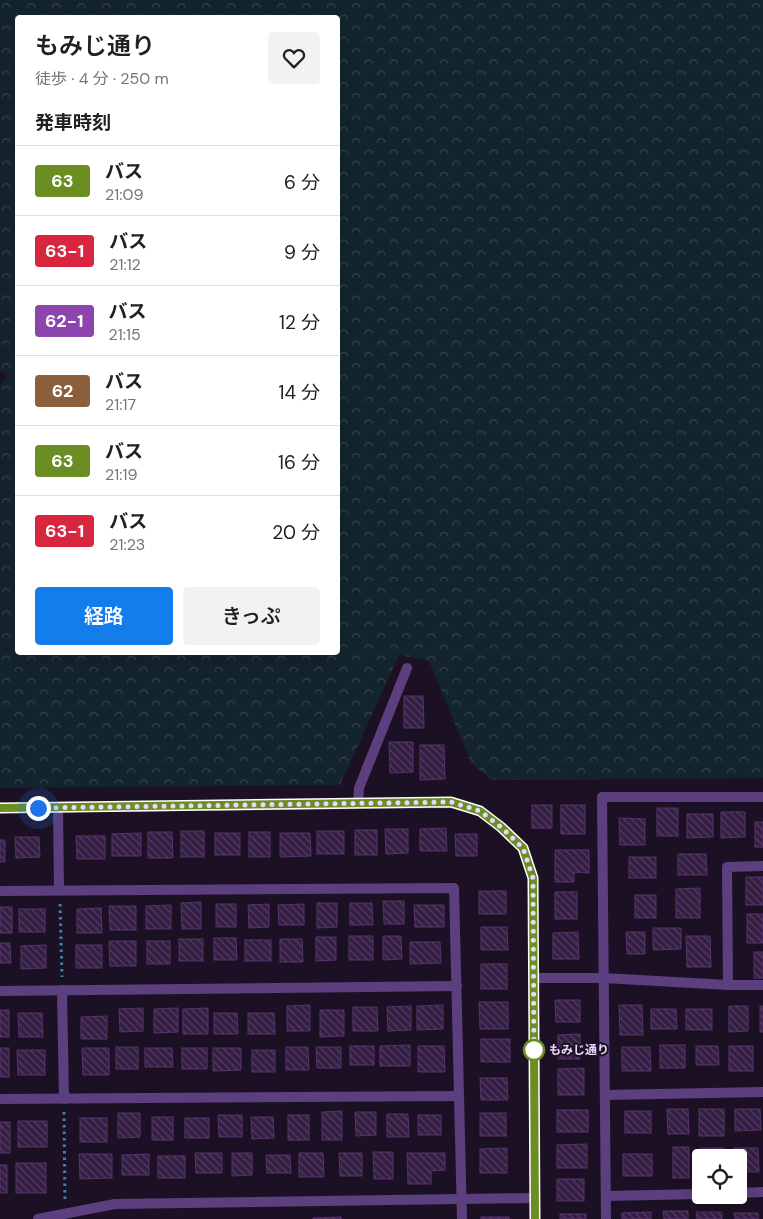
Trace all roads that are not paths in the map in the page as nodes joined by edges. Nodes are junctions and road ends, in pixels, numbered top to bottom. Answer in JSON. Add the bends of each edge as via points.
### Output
{"nodes":[{"id":1,"x":407,"y":668,"type":"dead end"},
{"id":2,"x":763,"y":797,"type":"edge"},
{"id":3,"x":358,"y":804,"type":"junction"},
{"id":4,"x":0,"y":808,"type":"edge"},
{"id":5,"x":58,"y":808,"type":"junction"},
{"id":6,"x":763,"y":866,"type":"edge"},
{"id":7,"x":59,"y":890,"type":"junction"},
{"id":8,"x":0,"y":891,"type":"edge"},
{"id":9,"x":534,"y":978,"type":"junction"},
{"id":10,"x":604,"y":978,"type":"junction"},
{"id":11,"x":728,"y":985,"type":"junction"},
{"id":12,"x":763,"y":985,"type":"edge"},
{"id":13,"x":457,"y":986,"type":"junction"},
{"id":14,"x":62,"y":990,"type":"junction"},
{"id":15,"x":0,"y":991,"type":"edge"},
{"id":16,"x":763,"y":1092,"type":"edge"},
{"id":17,"x":605,"y":1094,"type":"junction"},
{"id":18,"x":459,"y":1096,"type":"junction"},
{"id":19,"x":0,"y":1099,"type":"edge"},
{"id":20,"x":64,"y":1099,"type":"junction"},
{"id":21,"x":763,"y":1192,"type":"edge"},
{"id":22,"x":747,"y":1193,"type":"edge"},
{"id":23,"x":692,"y":1194,"type":"edge"},
{"id":24,"x":606,"y":1196,"type":"junction"},
{"id":25,"x":535,"y":1198,"type":"junction"},
{"id":26,"x":462,"y":1199,"type":"junction"},
{"id":27,"x":65,"y":1216,"type":"edge"},
{"id":28,"x":38,"y":1219,"type":"edge"},
{"id":29,"x":462,"y":1219,"type":"edge"},
{"id":30,"x":535,"y":1219,"type":"edge"},
{"id":31,"x":606,"y":1219,"type":"edge"}],
"edges":[{"from":1,"to":3,"type":"street","via":[[359,788]]},
{"from":2,"to":10,"type":"street","via":[[602,797]]},
{"from":3,"to":5,"type":"street"},
{"from":3,"to":9,"type":"street","via":[[451,802],[480,811],[523,848],[533,878]]},
{"from":4,"to":5,"type":"street"},
{"from":5,"to":7,"type":"street"},
{"from":6,"to":11,"type":"street","via":[[728,867]]},
{"from":7,"to":8,"type":"street"},
{"from":7,"to":13,"type":"street","via":[[454,888]]},
{"from":9,"to":10,"type":"street"},
{"from":9,"to":25,"type":"street"},
{"from":10,"to":11,"type":"street"},
{"from":10,"to":17,"type":"street"},
{"from":11,"to":12,"type":"street"},
{"from":13,"to":14,"type":"street"},
{"from":13,"to":18,"type":"street"},
{"from":14,"to":15,"type":"street"},
{"from":14,"to":20,"type":"street"},
{"from":16,"to":17,"type":"street"},
{"from":17,"to":24,"type":"street"},
{"from":18,"to":20,"type":"street"},
{"from":18,"to":26,"type":"street"},
{"from":19,"to":20,"type":"street"},
{"from":21,"to":22,"type":"street"},
{"from":23,"to":24,"type":"street"},
{"from":24,"to":31,"type":"street"},
{"from":25,"to":26,"type":"street"},
{"from":25,"to":30,"type":"street"},
{"from":26,"to":27,"type":"street","via":[[115,1204]]},
{"from":26,"to":29,"type":"street"},
{"from":27,"to":28,"type":"street"}]}
